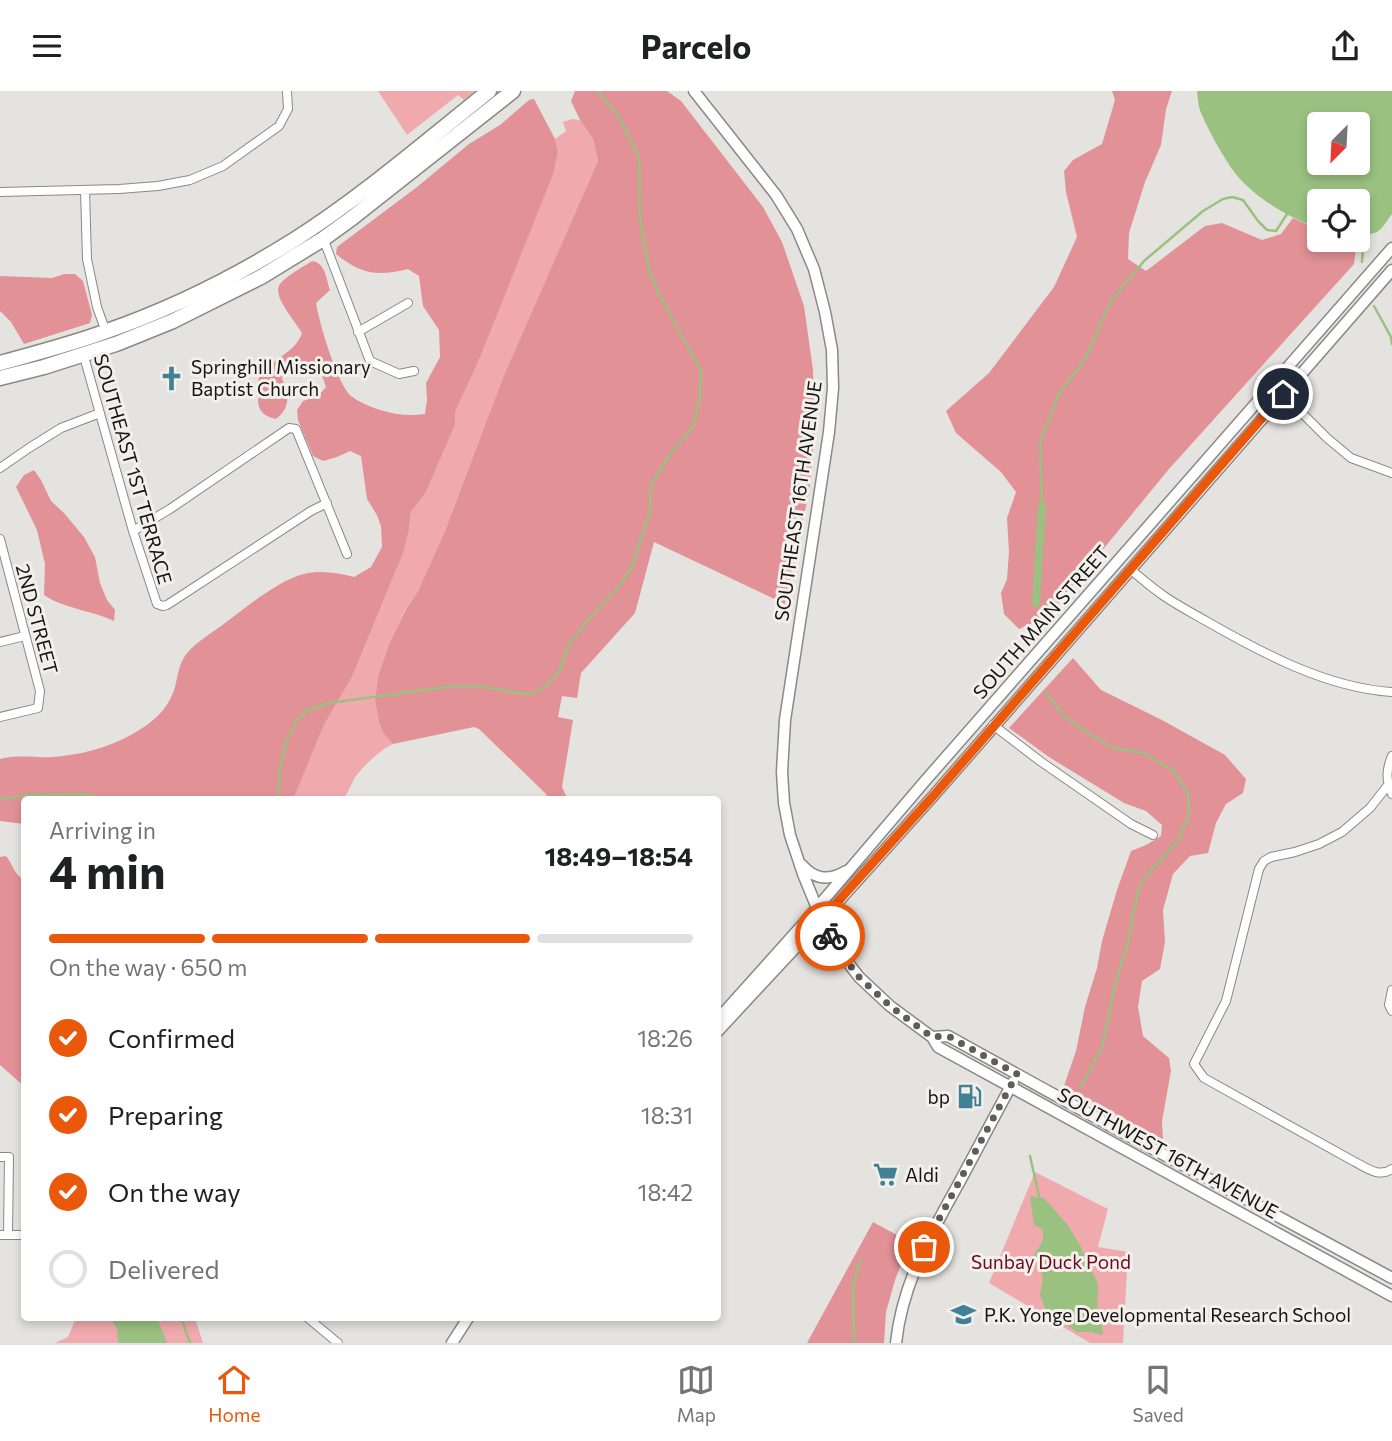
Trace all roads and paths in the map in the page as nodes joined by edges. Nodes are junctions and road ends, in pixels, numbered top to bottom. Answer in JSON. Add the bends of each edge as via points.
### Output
{"nodes":[{"id":1,"x":287,"y":91,"type":"edge"},
{"id":2,"x":489,"y":91,"type":"edge"},
{"id":3,"x":513,"y":91,"type":"edge"},
{"id":4,"x":694,"y":91,"type":"edge"},
{"id":5,"x":85,"y":190,"type":"junction"},
{"id":6,"x":0,"y":192,"type":"edge"},
{"id":7,"x":317,"y":224,"type":"junction"},
{"id":8,"x":323,"y":239,"type":"junction"},
{"id":9,"x":1392,"y":248,"type":"edge"},
{"id":10,"x":1392,"y":270,"type":"edge"},
{"id":11,"x":227,"y":278,"type":"junction"},
{"id":12,"x":234,"y":292,"type":"junction"},
{"id":13,"x":408,"y":303,"type":"dead end"},
{"id":14,"x":106,"y":332,"type":"junction"},
{"id":15,"x":358,"y":332,"type":"junction"},
{"id":16,"x":80,"y":340,"type":"junction"},
{"id":17,"x":84,"y":355,"type":"junction"},
{"id":18,"x":0,"y":363,"type":"edge"},
{"id":19,"x":414,"y":372,"type":"dead end"},
{"id":20,"x":0,"y":379,"type":"edge"},
{"id":21,"x":1272,"y":384,"type":"junction"},
{"id":22,"x":1283,"y":394,"type":"junction"},
{"id":23,"x":100,"y":413,"type":"junction"},
{"id":24,"x":0,"y":468,"type":"edge"},
{"id":25,"x":1392,"y":473,"type":"edge"},
{"id":26,"x":327,"y":503,"type":"junction"},
{"id":27,"x":134,"y":531,"type":"junction"},
{"id":28,"x":0,"y":539,"type":"edge"},
{"id":29,"x":346,"y":554,"type":"dead end"},
{"id":30,"x":2,"y":557,"type":"edge"},
{"id":31,"x":1120,"y":559,"type":"junction"},
{"id":32,"x":1130,"y":569,"type":"junction"},
{"id":33,"x":25,"y":636,"type":"junction"},
{"id":34,"x":0,"y":642,"type":"edge"},
{"id":35,"x":1392,"y":692,"type":"edge"},
{"id":36,"x":984,"y":715,"type":"junction"},
{"id":37,"x":0,"y":717,"type":"edge"},
{"id":38,"x":993,"y":725,"type":"junction"},
{"id":39,"x":1392,"y":756,"type":"edge"},
{"id":40,"x":925,"y":782,"type":"junction"},
{"id":41,"x":1388,"y":785,"type":"junction"},
{"id":42,"x":935,"y":794,"type":"junction"},
{"id":43,"x":1392,"y":794,"type":"edge"},
{"id":44,"x":1153,"y":835,"type":"dead end"},
{"id":45,"x":798,"y":860,"type":"junction"},
{"id":46,"x":852,"y":867,"type":"junction"},
{"id":47,"x":819,"y":914,"type":"junction"},
{"id":48,"x":1392,"y":990,"type":"edge"},
{"id":49,"x":1392,"y":1011,"type":"edge"},
{"id":50,"x":721,"y":1017,"type":"edge"},
{"id":51,"x":721,"y":1028,"type":"edge"},
{"id":52,"x":932,"y":1037,"type":"junction"},
{"id":53,"x":1017,"y":1074,"type":"junction"},
{"id":54,"x":1011,"y":1087,"type":"junction"},
{"id":55,"x":4,"y":1157,"type":"edge"},
{"id":56,"x":1390,"y":1170,"type":"edge"},
{"id":57,"x":4,"y":1235,"type":"edge"},
{"id":58,"x":1392,"y":1278,"type":"edge"},
{"id":59,"x":1392,"y":1296,"type":"edge"},
{"id":60,"x":312,"y":1321,"type":"edge"},
{"id":61,"x":466,"y":1321,"type":"edge"},
{"id":62,"x":338,"y":1343,"type":"edge"},
{"id":63,"x":452,"y":1343,"type":"edge"},
{"id":64,"x":896,"y":1343,"type":"edge"}],
"edges":[{"from":1,"to":5,"type":"street","via":[[288,109],[279,126],[223,166],[158,187]]},
{"from":2,"to":7,"type":"highway"},
{"from":3,"to":8,"type":"highway"},
{"from":4,"to":45,"type":"main road","name":"SOUTHEAST 16TH AVENUE","via":[[776,195],[797,229],[814,269],[832,350],[829,432],[783,740],[784,803]]},
{"from":5,"to":6,"type":"street"},
{"from":5,"to":14,"type":"street","name":"SOUTHEAST 1ST TERRACE","via":[[87,259]]},
{"from":7,"to":8,"type":"street"},
{"from":7,"to":11,"type":"highway"},
{"from":8,"to":12,"type":"highway"},
{"from":8,"to":15,"type":"street"},
{"from":9,"to":21,"type":"main road","name":"SOUTH MAIN STREET"},
{"from":10,"to":22,"type":"main road","name":"SOUTH MAIN STREET"},
{"from":11,"to":12,"type":"highway"},
{"from":11,"to":14,"type":"highway"},
{"from":12,"to":17,"type":"highway"},
{"from":13,"to":15,"type":"street"},
{"from":14,"to":16,"type":"highway"},
{"from":15,"to":19,"type":"street","via":[[370,361],[399,374]]},
{"from":16,"to":17,"type":"street","name":"SOUTHEAST 1ST TERRACE"},
{"from":16,"to":18,"type":"highway"},
{"from":17,"to":20,"type":"highway"},
{"from":17,"to":23,"type":"street","name":"SOUTHEAST 1ST TERRACE"},
{"from":21,"to":22,"type":"main road"},
{"from":21,"to":31,"type":"main road","name":"SOUTH MAIN STREET"},
{"from":22,"to":25,"type":"street","via":[[1351,458]]},
{"from":22,"to":32,"type":"main road","name":"SOUTH MAIN STREET"},
{"from":23,"to":24,"type":"street","via":[[61,428]]},
{"from":23,"to":27,"type":"street","name":"SOUTHEAST 1ST TERRACE"},
{"from":26,"to":27,"type":"street","via":[[296,429],[289,428]]},
{"from":26,"to":27,"type":"street","name":"SOUTHEAST 1ST TERRACE","via":[[167,605],[155,600]]},
{"from":26,"to":29,"type":"street"},
{"from":28,"to":30,"type":"street","name":"2ND STREET"},
{"from":30,"to":33,"type":"street","name":"2ND STREET"},
{"from":31,"to":32,"type":"main road"},
{"from":31,"to":36,"type":"main road","name":"SOUTH MAIN STREET"},
{"from":32,"to":35,"type":"street","via":[[1164,596],[1278,658],[1333,681]]},
{"from":32,"to":38,"type":"main road","name":"SOUTH MAIN STREET"},
{"from":33,"to":34,"type":"street"},
{"from":33,"to":37,"type":"street","name":"2ND STREET","via":[[40,691],[38,708]]},
{"from":36,"to":38,"type":"main road"},
{"from":36,"to":40,"type":"main road","name":"SOUTH MAIN STREET"},
{"from":38,"to":42,"type":"main road","name":"SOUTH MAIN STREET"},
{"from":38,"to":44,"type":"street","via":[[1130,824]]},
{"from":39,"to":41,"type":"street"},
{"from":40,"to":42,"type":"main road"},
{"from":40,"to":46,"type":"main road","name":"SOUTH MAIN STREET"},
{"from":41,"to":43,"type":"street"},
{"from":41,"to":56,"type":"street","via":[[1342,832],[1264,861],[1226,1001],[1194,1064],[1204,1078],[1354,1161],[1380,1174]]},
{"from":42,"to":47,"type":"main road","name":"SOUTH MAIN STREET"},
{"from":45,"to":46,"type":"main road","via":[[819,878]]},
{"from":45,"to":47,"type":"main road","name":"SOUTHEAST 16TH AVENUE"},
{"from":46,"to":47,"type":"main road","name":"SOUTH MAIN STREET"},
{"from":47,"to":50,"type":"main road","name":"SOUTH MAIN STREET"},
{"from":47,"to":51,"type":"main road","name":"SOUTH MAIN STREET"},
{"from":47,"to":52,"type":"main road","name":"SOUTHWEST 16TH AVENUE","via":[[859,977]]},
{"from":48,"to":49,"type":"street"},
{"from":52,"to":53,"type":"main road","name":"SOUTHWEST 16TH AVENUE","via":[[948,1036]]},
{"from":52,"to":54,"type":"main road","name":"SOUTHWEST 16TH AVENUE","via":[[938,1047]]},
{"from":53,"to":54,"type":"main road"},
{"from":53,"to":58,"type":"main road","name":"SOUTHWEST 16TH AVENUE"},
{"from":54,"to":59,"type":"main road","name":"SOUTHWEST 16TH AVENUE"},
{"from":54,"to":64,"type":"main road","via":[[915,1266]]},
{"from":55,"to":57,"type":"street"},
{"from":60,"to":62,"type":"street"},
{"from":61,"to":63,"type":"main road"}]}
